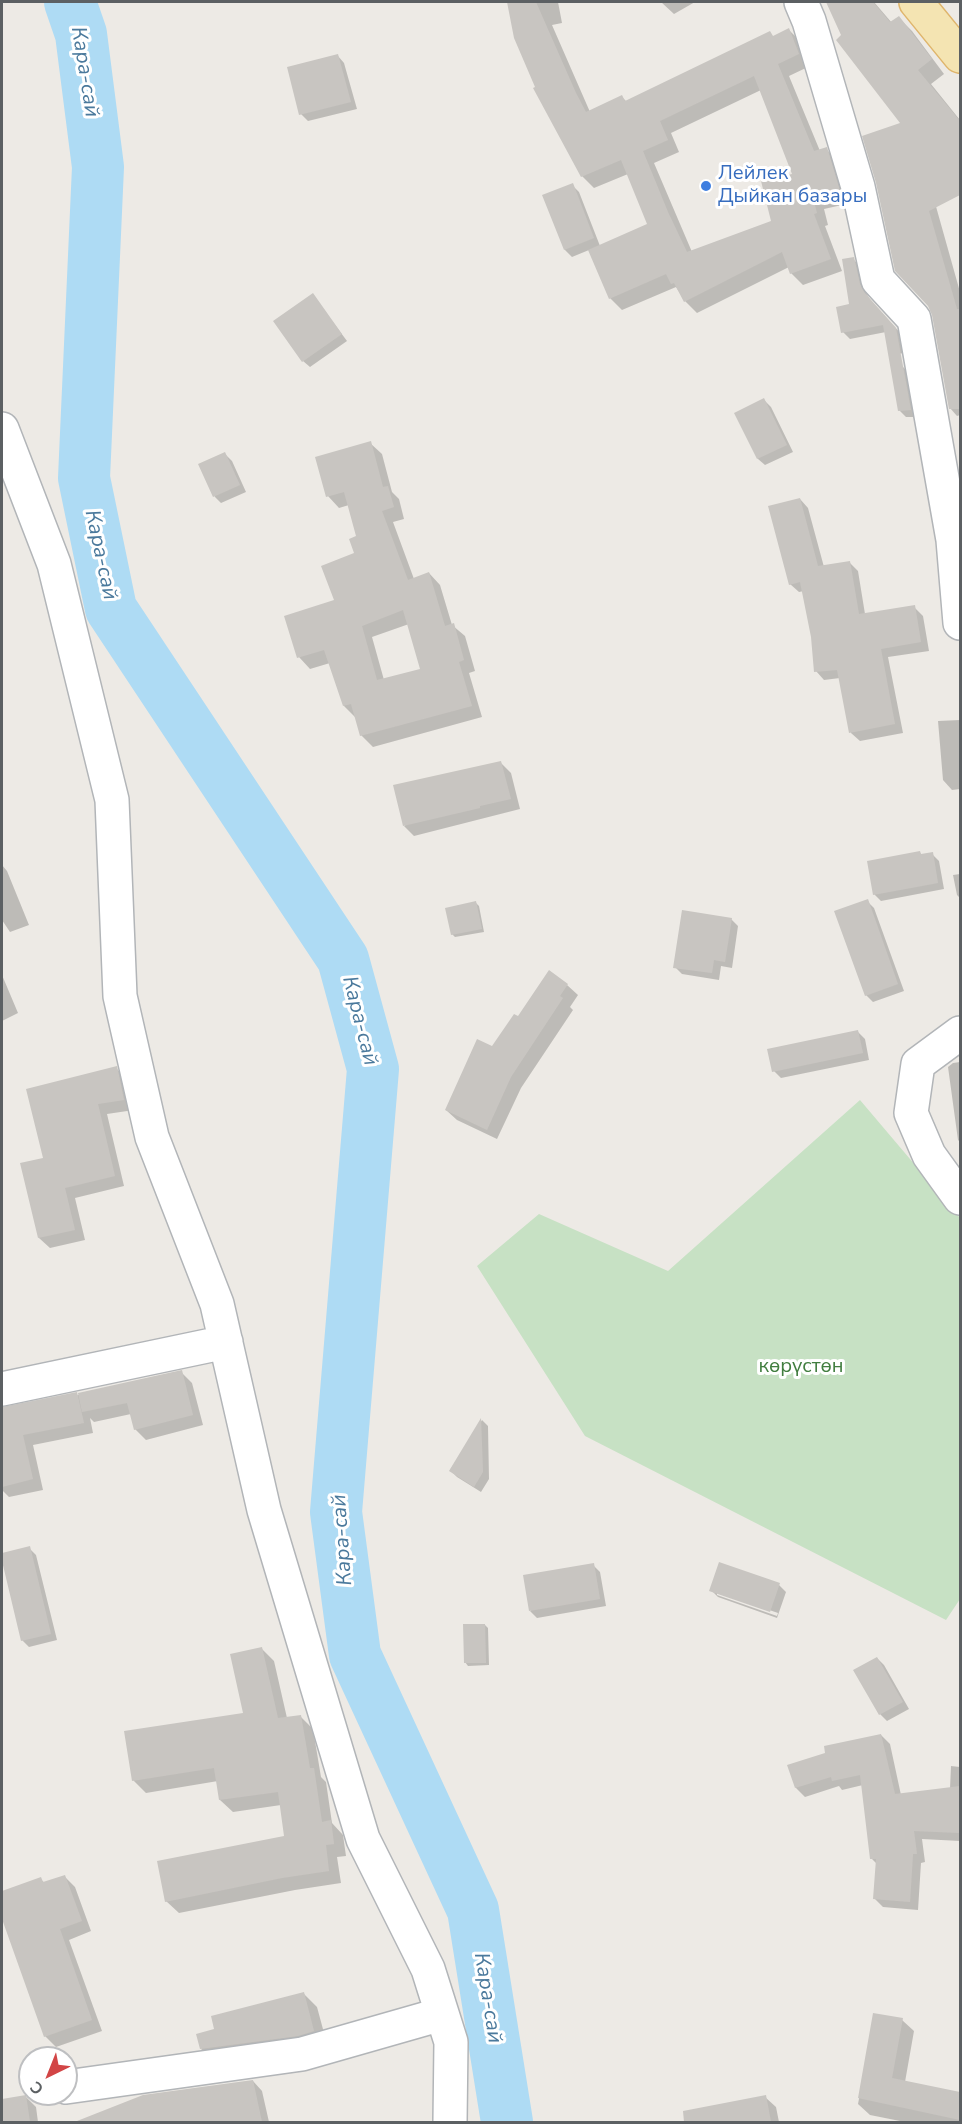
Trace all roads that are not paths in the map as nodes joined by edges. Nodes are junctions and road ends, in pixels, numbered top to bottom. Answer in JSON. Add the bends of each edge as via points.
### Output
{"nodes":[{"id":1,"x":801,"y":2,"type":"edge"},
{"id":2,"x":916,"y":2,"type":"edge"},
{"id":3,"x":960,"y":56,"type":"edge"},
{"id":4,"x":2,"y":429,"type":"edge"},
{"id":5,"x":960,"y":623,"type":"edge"},
{"id":6,"x":960,"y":1034,"type":"edge"},
{"id":7,"x":960,"y":1198,"type":"edge"},
{"id":8,"x":226,"y":1342,"type":"junction"},
{"id":9,"x":2,"y":1389,"type":"edge"},
{"id":10,"x":442,"y":2014,"type":"junction"},
{"id":11,"x":78,"y":2085,"type":"edge"},
{"id":12,"x":450,"y":2122,"type":"edge"}],
"edges":[{"from":1,"to":5,"type":"street","via":[[858,188],[878,280],[914,319],[953,540]]},
{"from":2,"to":3,"type":"main road"},
{"from":4,"to":8,"type":"street","via":[[54,564],[112,800],[120,996],[152,1137],[217,1304]]},
{"from":6,"to":7,"type":"street","via":[[918,1064],[911,1113],[929,1155]]},
{"from":8,"to":9,"type":"street"},
{"from":8,"to":10,"type":"street","via":[[264,1510],[363,1839],[428,1969]]},
{"from":10,"to":11,"type":"street","via":[[302,2054]]},
{"from":10,"to":12,"type":"street","via":[[451,2042]]}]}
